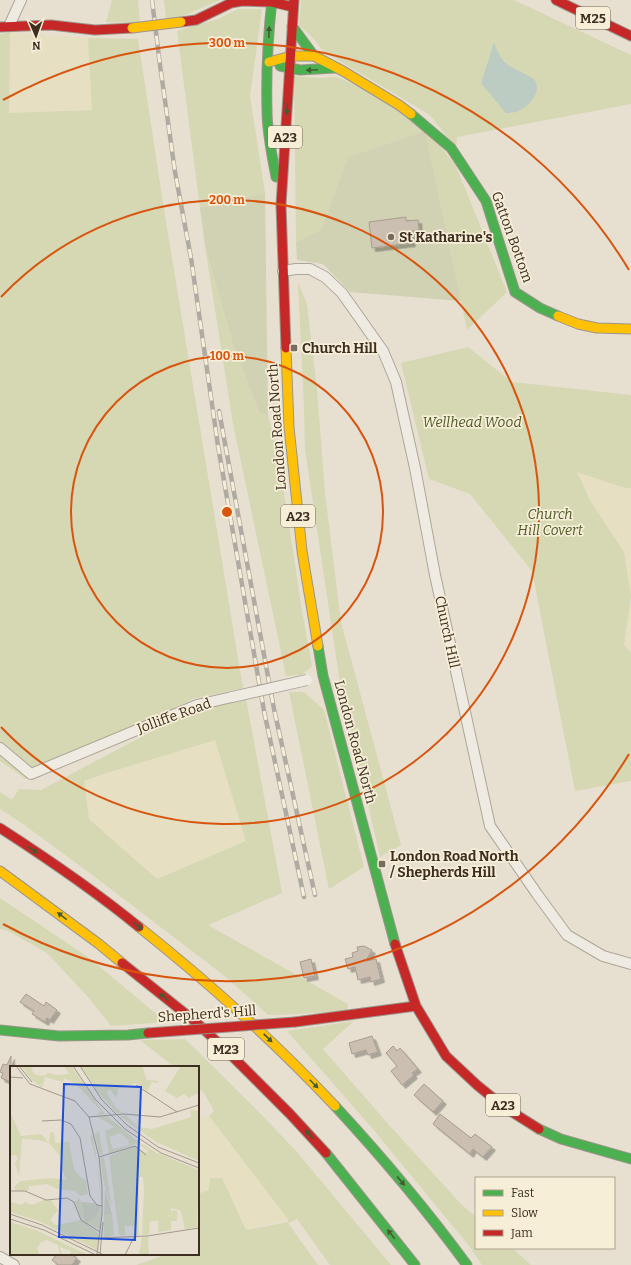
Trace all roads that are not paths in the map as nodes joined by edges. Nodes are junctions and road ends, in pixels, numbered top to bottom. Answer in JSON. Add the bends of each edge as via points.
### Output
{"nodes":[{"id":1,"x":21,"y":0,"type":"edge"},
{"id":2,"x":556,"y":0,"type":"edge"},
{"id":3,"x":260,"y":1,"type":"edge"},
{"id":4,"x":272,"y":1,"type":"edge"},
{"id":5,"x":294,"y":3,"type":"edge"},
{"id":6,"x":5,"y":26,"type":"edge"},
{"id":7,"x":292,"y":26,"type":"junction"},
{"id":8,"x":631,"y":36,"type":"edge"},
{"id":9,"x":291,"y":56,"type":"junction"},
{"id":10,"x":314,"y":56,"type":"junction"},
{"id":11,"x":269,"y":62,"type":"junction"},
{"id":12,"x":335,"y":68,"type":"junction"},
{"id":13,"x":290,"y":70,"type":"junction"},
{"id":14,"x":281,"y":205,"type":"junction"},
{"id":15,"x":283,"y":271,"type":"junction"},
{"id":16,"x":631,"y":329,"type":"edge"},
{"id":17,"x":323,"y":676,"type":"junction"},
{"id":18,"x":0,"y":748,"type":"edge"},
{"id":19,"x":0,"y":828,"type":"edge"},
{"id":20,"x":0,"y":871,"type":"edge"},
{"id":21,"x":631,"y":964,"type":"edge"},
{"id":22,"x":416,"y":1006,"type":"junction"},
{"id":23,"x":0,"y":1030,"type":"edge"},
{"id":24,"x":631,"y":1158,"type":"edge"},
{"id":25,"x":0,"y":1257,"type":"edge"},
{"id":26,"x":14,"y":1265,"type":"edge"},
{"id":27,"x":415,"y":1265,"type":"edge"},
{"id":28,"x":466,"y":1265,"type":"edge"}],
"edges":[{"from":1,"to":6,"type":"street"},
{"from":2,"to":8,"type":"main road","number":"M25"},
{"from":3,"to":4,"type":"main road"},
{"from":3,"to":6,"type":"main road","bridge":true,"via":[[231,3],[196,20],[132,28],[95,30],[51,25]]},
{"from":4,"to":5,"type":"main road"},
{"from":11,"to":4,"type":"main road","name":"London Road North","number":"A23","one_way":true},
{"from":5,"to":7,"type":"main road","name":"London Road North","number":"A23"},
{"from":7,"to":9,"type":"main road","name":"London Road North","number":"A23"},
{"from":7,"to":10,"type":"main road"},
{"from":9,"to":10,"type":"main road","name":"Gatton Bottom"},
{"from":9,"to":11,"type":"main road","name":"Gatton Bottom"},
{"from":9,"to":13,"type":"main road","name":"London Road North","number":"A23"},
{"from":10,"to":12,"type":"main road","name":"Gatton Bottom"},
{"from":11,"to":13,"type":"main road"},
{"from":11,"to":14,"type":"main road","name":"London Road North","number":"A23","via":[[267,111]]},
{"from":12,"to":13,"type":"main road","one_way":true},
{"from":12,"to":16,"type":"main road","name":"Gatton Bottom","via":[[399,105],[451,148],[486,201],[515,292],[540,308],[578,324],[597,328]]},
{"from":13,"to":14,"type":"main road","name":"London Road North","number":"A23","one_way":true},
{"from":14,"to":15,"type":"main road","name":"London Road North","number":"A23"},
{"from":15,"to":17,"type":"main road","name":"London Road North","number":"A23","via":[[289,427],[302,551]]},
{"from":15,"to":21,"type":"street","name":"Church Hill","via":[[310,270],[324,277],[342,292],[383,351],[396,382],[490,826],[568,935],[603,956]]},
{"from":17,"to":18,"type":"street","name":"Jolliffe Road","bridge":true,"via":[[197,705],[31,774]]},
{"from":17,"to":22,"type":"main road","name":"London Road North","number":"A23","via":[[387,916]]},
{"from":19,"to":28,"type":"main road","number":"M23","one_way":true,"via":[[119,912],[255,1026],[318,1088],[377,1152],[431,1217]]},
{"from":27,"to":20,"type":"main road","number":"M23","one_way":true,"via":[[320,1145],[230,1054],[197,1023],[99,944]]},
{"from":22,"to":23,"type":"main road","name":"Shepherd's Hill","bridge":true,"via":[[295,1022],[148,1033],[59,1036]]},
{"from":22,"to":24,"type":"main road","name":"London Road North","number":"A23","via":[[446,1056],[504,1107],[560,1139]]},
{"from":25,"to":26,"type":"street"}]}
